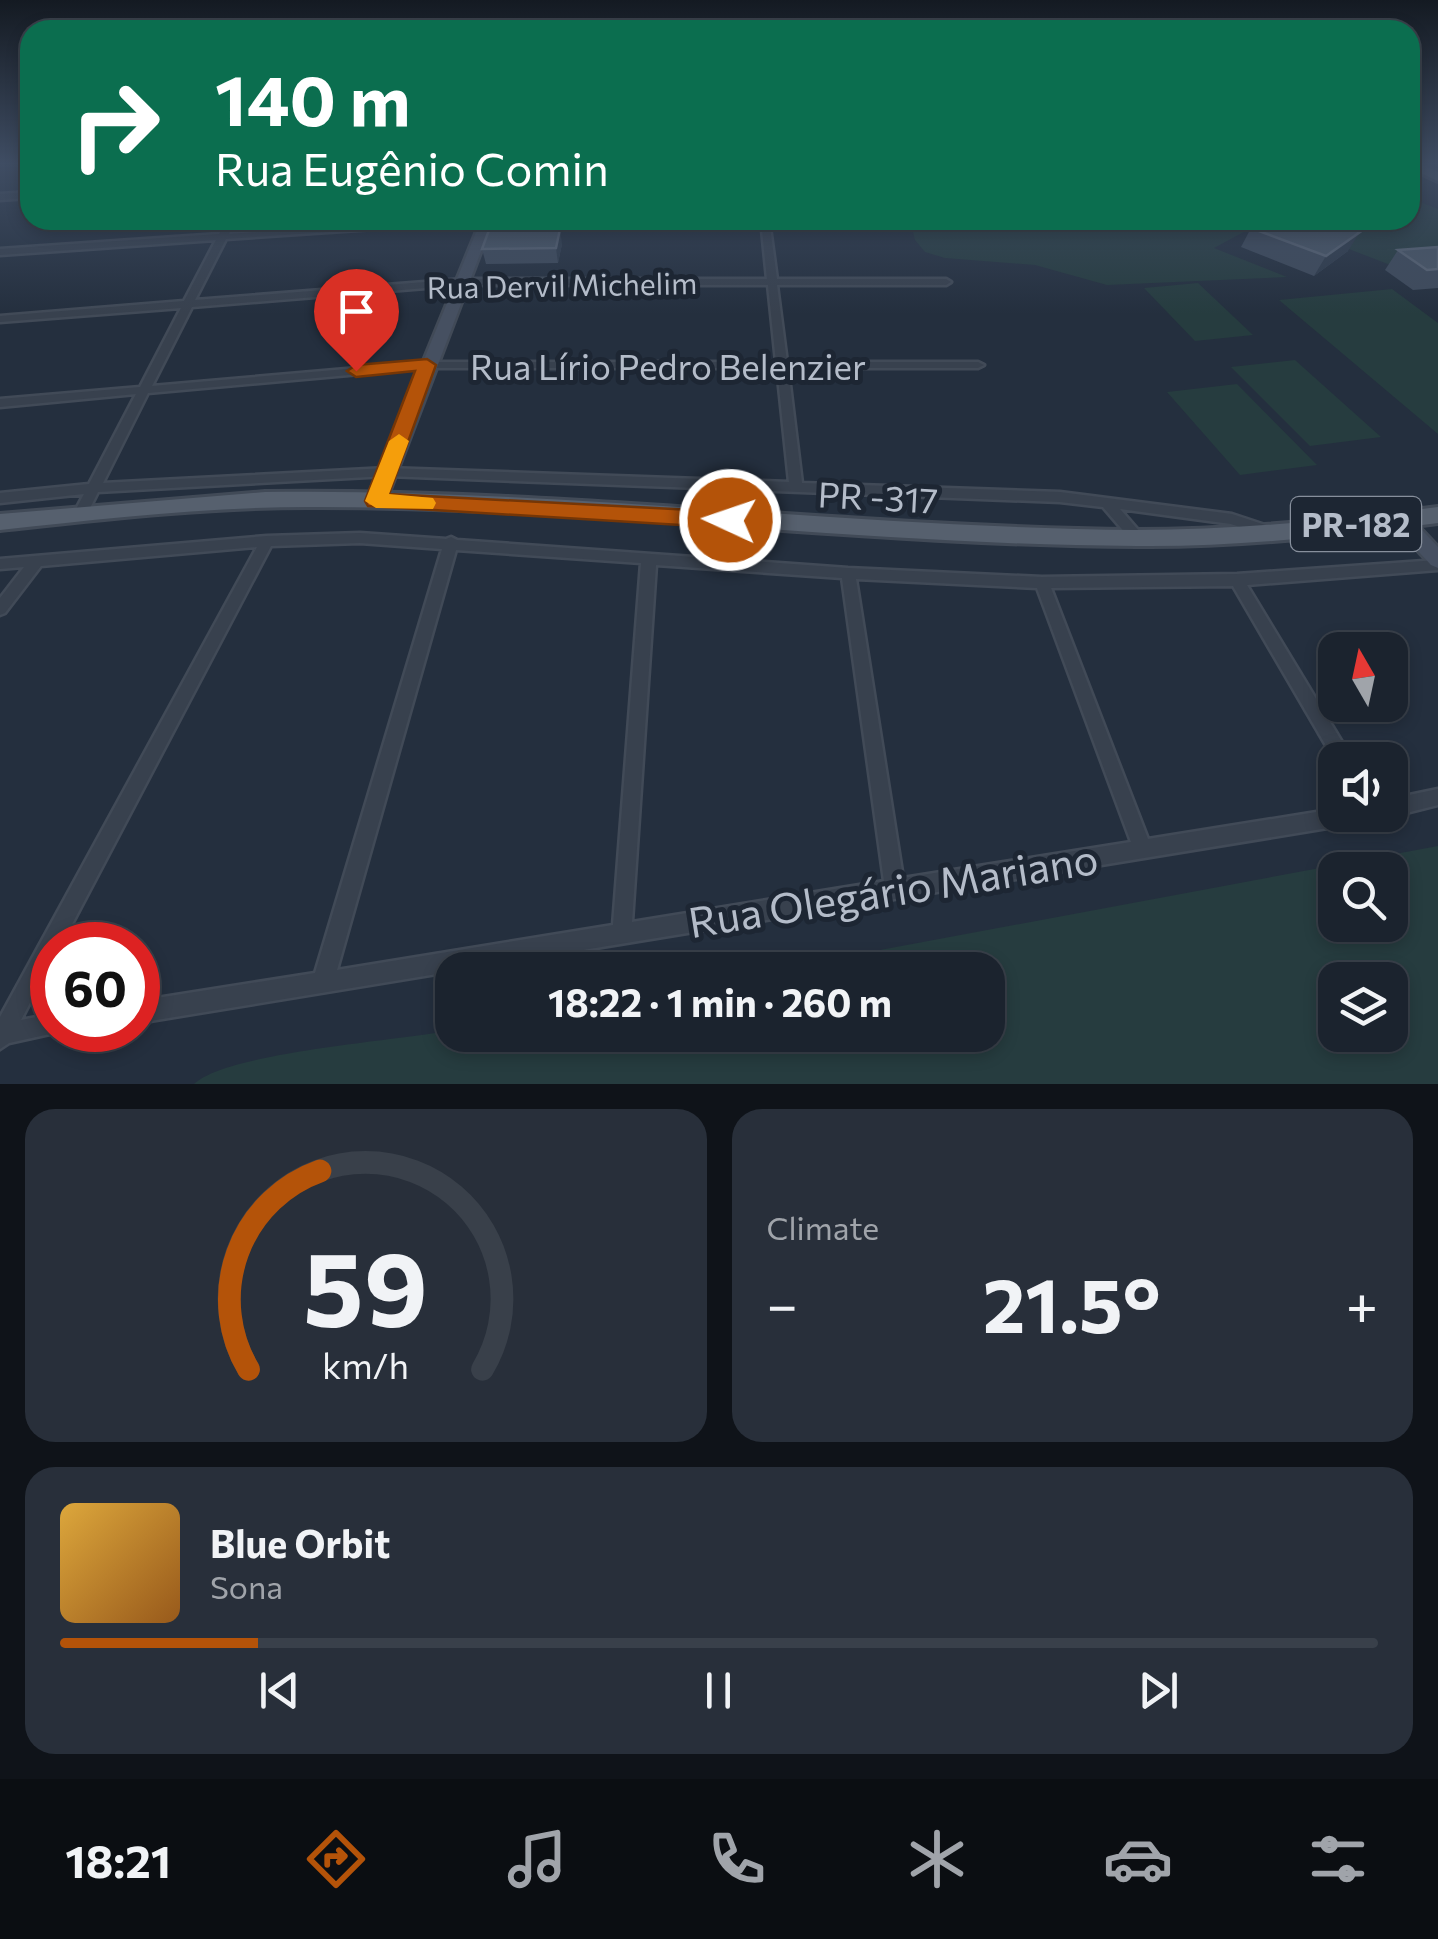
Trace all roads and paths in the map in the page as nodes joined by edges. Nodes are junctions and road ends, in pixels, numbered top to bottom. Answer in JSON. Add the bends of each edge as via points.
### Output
{"nodes":[{"id":1,"x":226,"y":230,"type":"edge"},
{"id":2,"x":322,"y":230,"type":"edge"},
{"id":3,"x":483,"y":230,"type":"edge"},
{"id":4,"x":766,"y":230,"type":"edge"},
{"id":5,"x":222,"y":237,"type":"junction"},
{"id":6,"x":0,"y":252,"type":"edge"},
{"id":7,"x":772,"y":281,"type":"junction"},
{"id":8,"x":463,"y":282,"type":"junction"},
{"id":9,"x":946,"y":282,"type":"dead end"},
{"id":10,"x":189,"y":303,"type":"junction"},
{"id":11,"x":0,"y":319,"type":"edge"},
{"id":12,"x":781,"y":364,"type":"junction"},
{"id":13,"x":427,"y":365,"type":"junction"},
{"id":14,"x":978,"y":365,"type":"dead end"},
{"id":15,"x":144,"y":390,"type":"junction"},
{"id":16,"x":0,"y":403,"type":"edge"},
{"id":17,"x":387,"y":472,"type":"junction"},
{"id":18,"x":796,"y":487,"type":"junction"},
{"id":19,"x":94,"y":488,"type":"junction"},
{"id":20,"x":0,"y":498,"type":"edge"},
{"id":21,"x":376,"y":501,"type":"junction"},
{"id":22,"x":1108,"y":504,"type":"junction"},
{"id":23,"x":81,"y":514,"type":"junction"},
{"id":24,"x":1438,"y":515,"type":"edge"},
{"id":25,"x":1401,"y":520,"type":"junction"},
{"id":26,"x":0,"y":522,"type":"edge"},
{"id":27,"x":1273,"y":533,"type":"junction"},
{"id":28,"x":1138,"y":538,"type":"junction"},
{"id":29,"x":267,"y":542,"type":"junction"},
{"id":30,"x":451,"y":542,"type":"junction"},
{"id":31,"x":649,"y":557,"type":"junction"},
{"id":32,"x":38,"y":560,"type":"junction"},
{"id":33,"x":1438,"y":562,"type":"edge"},
{"id":34,"x":0,"y":564,"type":"edge"},
{"id":35,"x":848,"y":574,"type":"junction"},
{"id":36,"x":1237,"y":580,"type":"junction"},
{"id":37,"x":1042,"y":583,"type":"junction"},
{"id":38,"x":0,"y":609,"type":"edge"},
{"id":39,"x":1333,"y":742,"type":"edge"},
{"id":40,"x":1438,"y":797,"type":"edge"},
{"id":41,"x":1408,"y":804,"type":"edge"},
{"id":42,"x":1318,"y":821,"type":"edge"},
{"id":43,"x":1143,"y":850,"type":"junction"},
{"id":44,"x":895,"y":890,"type":"junction"},
{"id":45,"x":622,"y":932,"type":"junction"},
{"id":46,"x":323,"y":982,"type":"junction"},
{"id":47,"x":160,"y":1008,"type":"edge"},
{"id":48,"x":30,"y":1030,"type":"edge"},
{"id":49,"x":1,"y":1035,"type":"edge"}],
"edges":[{"from":1,"to":5,"type":"street"},
{"from":2,"to":5,"type":"street"},
{"from":3,"to":8,"type":"street"},
{"from":4,"to":7,"type":"street"},
{"from":5,"to":6,"type":"street"},
{"from":5,"to":10,"type":"street"},
{"from":7,"to":8,"type":"street","name":"Rua Dervil Michelim"},
{"from":7,"to":9,"type":"street","name":"Rua Dervil Michelim"},
{"from":7,"to":12,"type":"street"},
{"from":8,"to":10,"type":"street","name":"Rua Dervil Michelim"},
{"from":8,"to":13,"type":"street"},
{"from":10,"to":11,"type":"street","name":"Rua Dervil Michelim"},
{"from":10,"to":15,"type":"street"},
{"from":12,"to":13,"type":"street","name":"Rua Lírio Pedro Belenzier"},
{"from":12,"to":14,"type":"street","name":"Rua Lírio Pedro Belenzier"},
{"from":12,"to":18,"type":"street"},
{"from":13,"to":15,"type":"street","name":"Rua Lírio Pedro Belenzier"},
{"from":13,"to":17,"type":"street"},
{"from":15,"to":16,"type":"street","name":"Rua Lírio Pedro Belenzier"},
{"from":15,"to":19,"type":"street"},
{"from":17,"to":18,"type":"street"},
{"from":17,"to":19,"type":"street"},
{"from":17,"to":21,"type":"street"},
{"from":18,"to":22,"type":"street"},
{"from":19,"to":20,"type":"street"},
{"from":19,"to":23,"type":"street"},
{"from":21,"to":23,"type":"main road","name":"PR -317","number":"PR-182"},
{"from":21,"to":28,"type":"main road","name":"PR -317","number":"PR-182"},
{"from":22,"to":27,"type":"street","via":[[1232,519]]},
{"from":22,"to":28,"type":"street"},
{"from":23,"to":26,"type":"main road","name":"PR -317","number":"PR-182"},
{"from":24,"to":25,"type":"main road","name":"PR-182","number":"PR-182"},
{"from":25,"to":27,"type":"main road","name":"PR-182","number":"PR-182"},
{"from":25,"to":33,"type":"street"},
{"from":27,"to":28,"type":"main road","name":"PR -317","number":"PR-182"},
{"from":29,"to":30,"type":"street"},
{"from":29,"to":32,"type":"street"},
{"from":29,"to":49,"type":"street"},
{"from":30,"to":31,"type":"street"},
{"from":30,"to":46,"type":"street"},
{"from":31,"to":35,"type":"street"},
{"from":31,"to":45,"type":"street"},
{"from":32,"to":34,"type":"street"},
{"from":32,"to":38,"type":"street"},
{"from":33,"to":36,"type":"street"},
{"from":35,"to":37,"type":"street"},
{"from":35,"to":44,"type":"street"},
{"from":36,"to":37,"type":"street"},
{"from":36,"to":39,"type":"street"},
{"from":37,"to":43,"type":"street"},
{"from":40,"to":41,"type":"street"},
{"from":42,"to":43,"type":"street","name":"Rua Olegário Mariano"},
{"from":43,"to":44,"type":"street","name":"Rua Olegário Mariano"},
{"from":44,"to":45,"type":"street","name":"Rua Olegário Mariano"},
{"from":45,"to":46,"type":"street","name":"Rua Olegário Mariano"},
{"from":46,"to":47,"type":"street","name":"Rua Olegário Mariano"},
{"from":48,"to":49,"type":"street"}]}
